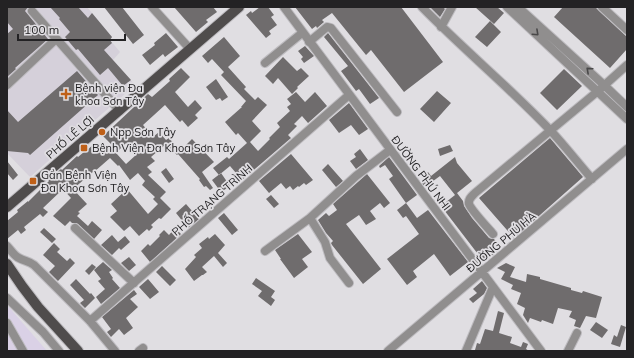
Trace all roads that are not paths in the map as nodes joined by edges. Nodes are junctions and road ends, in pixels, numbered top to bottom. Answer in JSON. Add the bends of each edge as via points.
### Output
{"nodes":[{"id":1,"x":152,"y":7,"type":"edge"},
{"id":2,"x":239,"y":7,"type":"edge"},
{"id":3,"x":284,"y":7,"type":"edge"},
{"id":4,"x":422,"y":7,"type":"edge"},
{"id":5,"x":452,"y":7,"type":"edge"},
{"id":6,"x":507,"y":7,"type":"edge"},
{"id":7,"x":518,"y":7,"type":"edge"},
{"id":8,"x":602,"y":7,"type":"edge"},
{"id":9,"x":32,"y":11,"type":"dead end"},
{"id":10,"x":442,"y":27,"type":"junction"},
{"id":11,"x":627,"y":30,"type":"edge"},
{"id":12,"x":302,"y":32,"type":"junction"},
{"id":13,"x":56,"y":38,"type":"junction"},
{"id":14,"x":309,"y":42,"type":"junction"},
{"id":15,"x":190,"y":49,"type":"junction"},
{"id":16,"x":265,"y":63,"type":"dead end"},
{"id":17,"x":627,"y":66,"type":"edge"},
{"id":18,"x":7,"y":84,"type":"edge"},
{"id":19,"x":604,"y":85,"type":"junction"},
{"id":20,"x":598,"y":91,"type":"junction"},
{"id":21,"x":349,"y":94,"type":"junction"},
{"id":22,"x":627,"y":107,"type":"edge"},
{"id":23,"x":120,"y":111,"type":"junction"},
{"id":24,"x":397,"y":112,"type":"dead end"},
{"id":25,"x":627,"y":119,"type":"edge"},
{"id":26,"x":550,"y":131,"type":"junction"},
{"id":27,"x":627,"y":149,"type":"edge"},
{"id":28,"x":390,"y":150,"type":"junction"},
{"id":29,"x":592,"y":179,"type":"junction"},
{"id":30,"x":7,"y":207,"type":"edge"},
{"id":31,"x":310,"y":218,"type":"junction"},
{"id":32,"x":75,"y":228,"type":"dead end"},
{"id":33,"x":493,"y":234,"type":"dead end"},
{"id":34,"x":7,"y":246,"type":"edge"},
{"id":35,"x":265,"y":251,"type":"dead end"},
{"id":36,"x":7,"y":264,"type":"edge"},
{"id":37,"x":482,"y":272,"type":"junction"},
{"id":38,"x":134,"y":283,"type":"junction"},
{"id":39,"x":349,"y":283,"type":"dead end"},
{"id":40,"x":493,"y":287,"type":"junction"},
{"id":41,"x":7,"y":298,"type":"edge"},
{"id":42,"x":90,"y":321,"type":"junction"},
{"id":43,"x":7,"y":323,"type":"edge"},
{"id":44,"x":577,"y":333,"type":"dead end"},
{"id":45,"x":23,"y":351,"type":"edge"},
{"id":46,"x":59,"y":351,"type":"edge"},
{"id":47,"x":78,"y":351,"type":"edge"},
{"id":48,"x":115,"y":351,"type":"edge"},
{"id":49,"x":388,"y":351,"type":"edge"},
{"id":50,"x":466,"y":351,"type":"edge"},
{"id":51,"x":541,"y":351,"type":"edge"},
{"id":52,"x":568,"y":351,"type":"edge"}],
"edges":[{"from":1,"to":15,"type":"street"},
{"from":2,"to":15,"type":"main road","name":"PHỐ LÊ LỢI"},
{"from":3,"to":12,"type":"street","name":"ĐƯỜNG PHÚ NHI"},
{"from":4,"to":10,"type":"street"},
{"from":5,"to":10,"type":"street"},
{"from":6,"to":20,"type":"street","one_way":true},
{"from":19,"to":7,"type":"street","one_way":true},
{"from":8,"to":11,"type":"street"},
{"from":9,"to":13,"type":"street"},
{"from":10,"to":26,"type":"street"},
{"from":12,"to":14,"type":"street","name":"ĐƯỜNG PHÚ NHI"},
{"from":12,"to":16,"type":"street"},
{"from":13,"to":18,"type":"street"},
{"from":13,"to":23,"type":"street"},
{"from":14,"to":21,"type":"street","name":"ĐƯỜNG PHÚ NHI"},
{"from":14,"to":24,"type":"street","via":[[327,28],[332,28]]},
{"from":15,"to":23,"type":"main road","name":"PHỐ LÊ LỢI"},
{"from":17,"to":19,"type":"street"},
{"from":19,"to":20,"type":"street"},
{"from":19,"to":22,"type":"street"},
{"from":20,"to":25,"type":"street"},
{"from":20,"to":26,"type":"street"},
{"from":21,"to":28,"type":"street","name":"ĐƯỜNG PHÚ NHI"},
{"from":21,"to":38,"type":"street","name":"PHỐ TRẠNG TRÌNH"},
{"from":23,"to":30,"type":"main road","name":"PHỐ LÊ LỢI"},
{"from":26,"to":29,"type":"street"},
{"from":26,"to":33,"type":"street","via":[[470,198],[472,209]]},
{"from":27,"to":29,"type":"street","name":"ĐƯỜNG PHÚ HÀ"},
{"from":28,"to":31,"type":"street","via":[[356,176]]},
{"from":28,"to":37,"type":"street","name":"ĐƯỜNG PHÚ NHI"},
{"from":29,"to":37,"type":"street","name":"ĐƯỜNG PHÚ HÀ"},
{"from":31,"to":35,"type":"street"},
{"from":31,"to":39,"type":"street","via":[[325,242],[330,258]]},
{"from":32,"to":38,"type":"street"},
{"from":34,"to":42,"type":"street","via":[[16,256],[34,264]]},
{"from":36,"to":47,"type":"main road","via":[[38,307]]},
{"from":37,"to":40,"type":"street","name":"ĐƯỜNG PHÚ NHI"},
{"from":37,"to":49,"type":"street","name":"ĐƯỜNG PHÚ HÀ"},
{"from":38,"to":42,"type":"street","name":"PHỐ TRẠNG TRÌNH"},
{"from":40,"to":50,"type":"street"},
{"from":40,"to":51,"type":"street","name":"ĐƯỜNG PHÚ NHI"},
{"from":41,"to":46,"type":"street"},
{"from":42,"to":48,"type":"street"},
{"from":43,"to":45,"type":"street"},
{"from":44,"to":52,"type":"street"}]}
